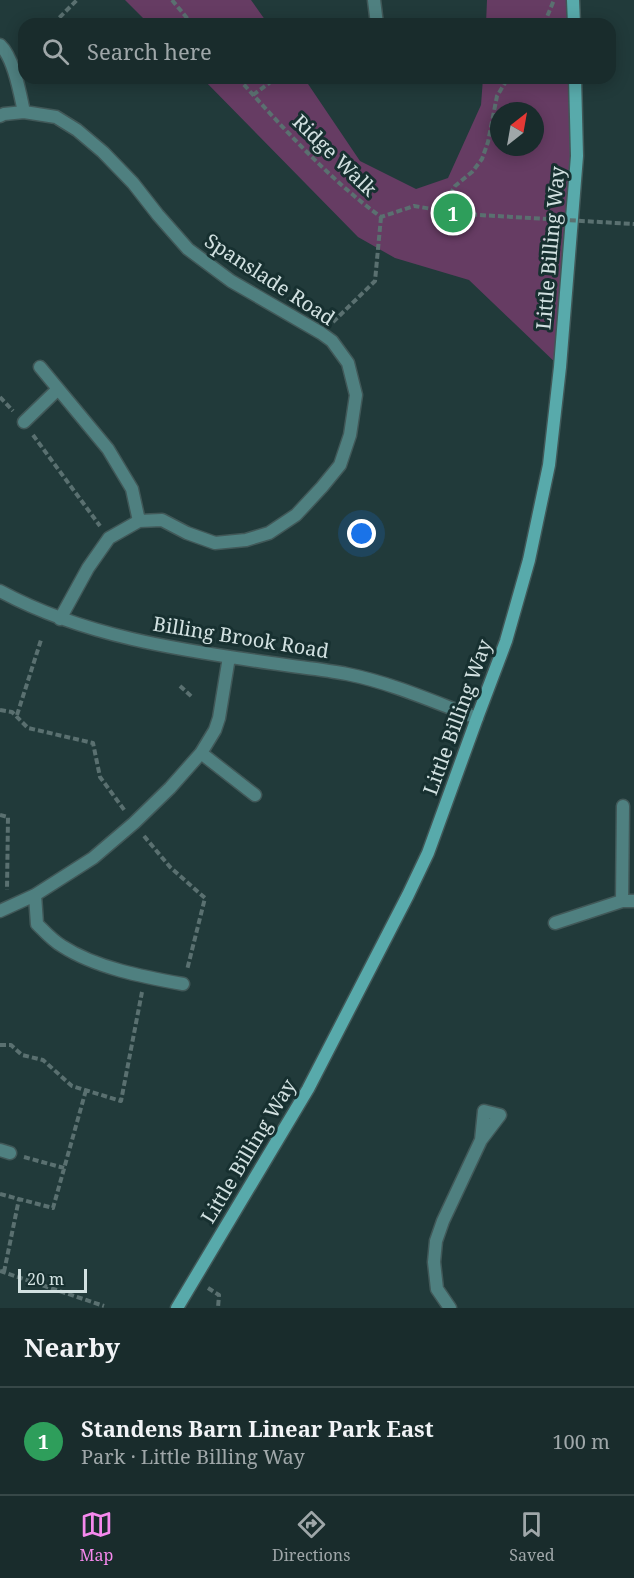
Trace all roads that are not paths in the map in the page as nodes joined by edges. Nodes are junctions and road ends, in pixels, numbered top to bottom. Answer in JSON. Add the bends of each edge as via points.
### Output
{"nodes":[{"id":1,"x":374,"y":0,"type":"edge"},
{"id":2,"x":573,"y":0,"type":"edge"},
{"id":3,"x":376,"y":18,"type":"edge"},
{"id":4,"x":574,"y":18,"type":"edge"},
{"id":5,"x":0,"y":45,"type":"edge"},
{"id":6,"x":575,"y":84,"type":"edge"},
{"id":7,"x":24,"y":112,"type":"junction"},
{"id":8,"x":0,"y":116,"type":"edge"},
{"id":9,"x":40,"y":367,"type":"dead end"},
{"id":10,"x":58,"y":388,"type":"junction"},
{"id":11,"x":24,"y":422,"type":"road end"},
{"id":12,"x":140,"y":521,"type":"junction"},
{"id":13,"x":0,"y":591,"type":"edge"},
{"id":14,"x":60,"y":619,"type":"junction"},
{"id":15,"x":228,"y":657,"type":"junction"},
{"id":16,"x":477,"y":718,"type":"junction"},
{"id":17,"x":201,"y":753,"type":"junction"},
{"id":18,"x":255,"y":795,"type":"dead end"},
{"id":19,"x":623,"y":806,"type":"dead end"},
{"id":20,"x":35,"y":896,"type":"junction"},
{"id":21,"x":628,"y":901,"type":"edge"},
{"id":22,"x":4,"y":909,"type":"edge"},
{"id":23,"x":555,"y":922,"type":"dead end"},
{"id":24,"x":183,"y":984,"type":"dead end"},
{"id":25,"x":481,"y":1140,"type":"dead end"},
{"id":26,"x":177,"y":1308,"type":"edge"},
{"id":27,"x":450,"y":1308,"type":"edge"}],
"edges":[{"from":1,"to":3,"type":"street"},
{"from":2,"to":4,"type":"street"},
{"from":5,"to":7,"type":"street","via":[[12,65]]},
{"from":6,"to":16,"type":"street","name":"Little Billing Way","via":[[577,156],[549,465],[513,618]]},
{"from":7,"to":8,"type":"street","name":"Spanslade Road"},
{"from":7,"to":12,"type":"street","name":"Spanslade Road","via":[[56,117],[77,130],[133,183],[188,249],[231,281],[321,333],[348,363],[356,395],[350,435],[340,465],[296,515],[261,535],[215,543],[162,520]]},
{"from":9,"to":10,"type":"street"},
{"from":10,"to":11,"type":"street"},
{"from":10,"to":12,"type":"street","via":[[108,449],[132,489]]},
{"from":12,"to":14,"type":"street","via":[[109,538]]},
{"from":13,"to":14,"type":"street","name":"Billing Brook Road"},
{"from":14,"to":15,"type":"street","name":"Billing Brook Road","via":[[105,633]]},
{"from":15,"to":16,"type":"street","name":"Billing Brook Road","via":[[348,675],[408,691]]},
{"from":15,"to":17,"type":"street","via":[[219,718]]},
{"from":16,"to":26,"type":"street","name":"Little Billing Way","via":[[428,853],[408,895],[308,1089]]},
{"from":17,"to":18,"type":"street"},
{"from":17,"to":20,"type":"street","via":[[126,830],[93,858]]},
{"from":19,"to":21,"type":"street"},
{"from":20,"to":22,"type":"street"},
{"from":20,"to":24,"type":"street","via":[[37,924],[61,946],[145,977]]},
{"from":21,"to":23,"type":"street"},
{"from":25,"to":27,"type":"street","via":[[436,1241],[437,1289]]}]}
